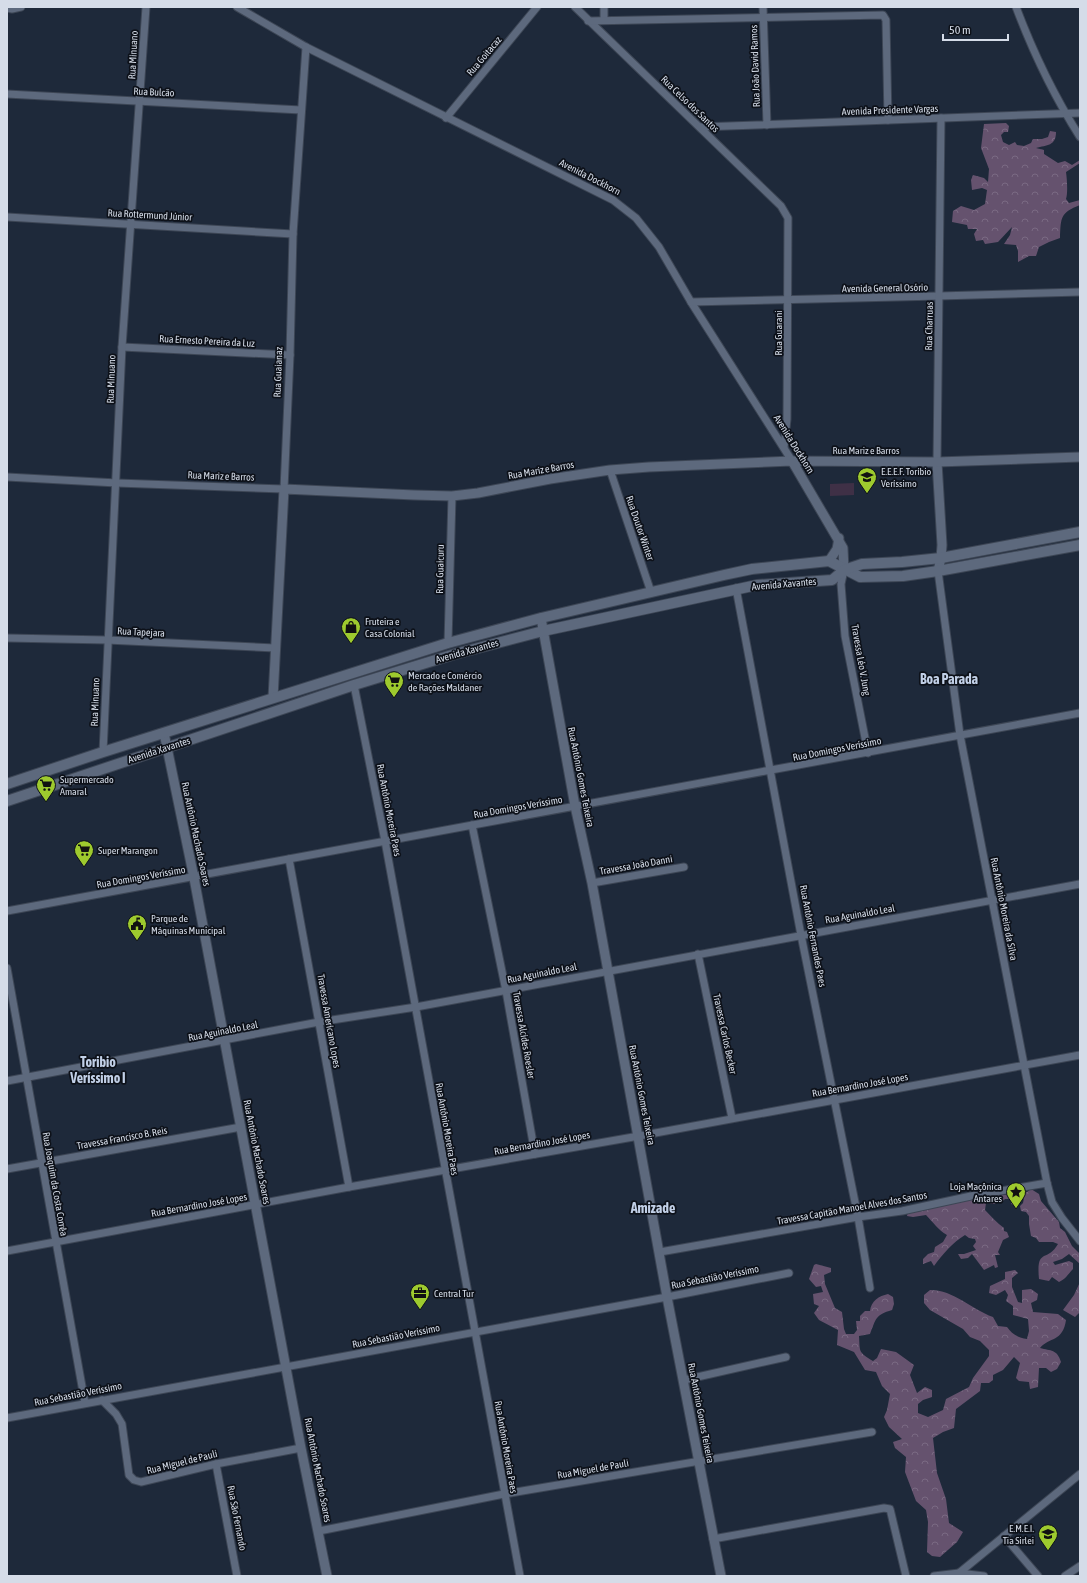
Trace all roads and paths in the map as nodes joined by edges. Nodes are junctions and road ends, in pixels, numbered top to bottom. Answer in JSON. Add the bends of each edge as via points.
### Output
{"nodes":[{"id":1,"x":21,"y":7,"type":"edge"},
{"id":2,"x":146,"y":7,"type":"edge"},
{"id":3,"x":237,"y":7,"type":"edge"},
{"id":4,"x":537,"y":7,"type":"edge"},
{"id":5,"x":575,"y":7,"type":"edge"},
{"id":6,"x":604,"y":7,"type":"edge"},
{"id":7,"x":763,"y":7,"type":"edge"},
{"id":8,"x":1016,"y":7,"type":"edge"},
{"id":9,"x":7,"y":8,"type":"edge"},
{"id":10,"x":764,"y":18,"type":"junction"},
{"id":11,"x":604,"y":20,"type":"junction"},
{"id":12,"x":588,"y":21,"type":"junction"},
{"id":13,"x":306,"y":47,"type":"junction"},
{"id":14,"x":7,"y":94,"type":"edge"},
{"id":15,"x":140,"y":102,"type":"junction"},
{"id":16,"x":301,"y":110,"type":"junction"},
{"id":17,"x":1080,"y":113,"type":"edge"},
{"id":18,"x":1065,"y":114,"type":"junction"},
{"id":19,"x":446,"y":118,"type":"junction"},
{"id":20,"x":941,"y":118,"type":"junction"},
{"id":21,"x":888,"y":120,"type":"junction"},
{"id":22,"x":767,"y":125,"type":"junction"},
{"id":23,"x":700,"y":127,"type":"junction"},
{"id":24,"x":1080,"y":137,"type":"edge"},
{"id":25,"x":7,"y":217,"type":"edge"},
{"id":26,"x":788,"y":218,"type":"joint"},
{"id":27,"x":130,"y":224,"type":"junction"},
{"id":28,"x":293,"y":234,"type":"junction"},
{"id":29,"x":1080,"y":292,"type":"edge"},
{"id":30,"x":939,"y":296,"type":"junction"},
{"id":31,"x":788,"y":300,"type":"junction"},
{"id":32,"x":691,"y":302,"type":"junction"},
{"id":33,"x":122,"y":347,"type":"junction"},
{"id":34,"x":290,"y":355,"type":"junction"},
{"id":35,"x":784,"y":448,"type":"junction"},
{"id":36,"x":1080,"y":457,"type":"edge"},
{"id":37,"x":792,"y":460,"type":"junction"},
{"id":38,"x":937,"y":462,"type":"junction"},
{"id":39,"x":610,"y":470,"type":"junction"},
{"id":40,"x":7,"y":477,"type":"edge"},
{"id":41,"x":117,"y":483,"type":"junction"},
{"id":42,"x":284,"y":489,"type":"junction"},
{"id":43,"x":452,"y":496,"type":"junction"},
{"id":44,"x":1080,"y":532,"type":"edge"},
{"id":45,"x":839,"y":538,"type":"junction"},
{"id":46,"x":1080,"y":545,"type":"edge"},
{"id":47,"x":941,"y":558,"type":"junction"},
{"id":48,"x":828,"y":562,"type":"junction"},
{"id":49,"x":844,"y":570,"type":"junction"},
{"id":50,"x":938,"y":571,"type":"junction"},
{"id":51,"x":736,"y":588,"type":"junction"},
{"id":52,"x":651,"y":592,"type":"junction"},
{"id":53,"x":541,"y":618,"type":"junction"},
{"id":54,"x":543,"y":631,"type":"junction"},
{"id":55,"x":7,"y":638,"type":"edge"},
{"id":56,"x":107,"y":640,"type":"junction"},
{"id":57,"x":448,"y":643,"type":"junction"},
{"id":58,"x":275,"y":648,"type":"junction"},
{"id":59,"x":354,"y":685,"type":"junction"},
{"id":60,"x":273,"y":698,"type":"junction"},
{"id":61,"x":1080,"y":713,"type":"edge"},
{"id":62,"x":164,"y":733,"type":"junction"},
{"id":63,"x":960,"y":735,"type":"junction"},
{"id":64,"x":167,"y":747,"type":"junction"},
{"id":65,"x":103,"y":752,"type":"junction"},
{"id":66,"x":868,"y":754,"type":"junction"},
{"id":67,"x":772,"y":771,"type":"junction"},
{"id":68,"x":7,"y":784,"type":"edge"},
{"id":69,"x":7,"y":801,"type":"edge"},
{"id":70,"x":575,"y":806,"type":"junction"},
{"id":71,"x":472,"y":825,"type":"junction"},
{"id":72,"x":385,"y":841,"type":"junction"},
{"id":73,"x":289,"y":859,"type":"junction"},
{"id":74,"x":684,"y":867,"type":"dead end"},
{"id":75,"x":194,"y":878,"type":"junction"},
{"id":76,"x":592,"y":883,"type":"junction"},
{"id":77,"x":1080,"y":884,"type":"edge"},
{"id":78,"x":992,"y":900,"type":"junction"},
{"id":79,"x":7,"y":911,"type":"edge"},
{"id":80,"x":802,"y":935,"type":"junction"},
{"id":81,"x":698,"y":954,"type":"junction"},
{"id":82,"x":7,"y":968,"type":"edge"},
{"id":83,"x":607,"y":971,"type":"junction"},
{"id":84,"x":506,"y":991,"type":"junction"},
{"id":85,"x":416,"y":1007,"type":"junction"},
{"id":86,"x":320,"y":1022,"type":"junction"},
{"id":87,"x":224,"y":1041,"type":"junction"},
{"id":88,"x":1080,"y":1055,"type":"edge"},
{"id":89,"x":1025,"y":1065,"type":"junction"},
{"id":90,"x":27,"y":1078,"type":"junction"},
{"id":91,"x":7,"y":1082,"type":"edge"},
{"id":92,"x":835,"y":1100,"type":"junction"},
{"id":93,"x":732,"y":1118,"type":"junction"},
{"id":94,"x":241,"y":1127,"type":"junction"},
{"id":95,"x":638,"y":1136,"type":"junction"},
{"id":96,"x":535,"y":1154,"type":"junction"},
{"id":97,"x":41,"y":1163,"type":"junction"},
{"id":98,"x":7,"y":1169,"type":"edge"},
{"id":99,"x":445,"y":1169,"type":"junction"},
{"id":100,"x":1047,"y":1183,"type":"junction"},
{"id":101,"x":349,"y":1187,"type":"junction"},
{"id":102,"x":256,"y":1205,"type":"junction"},
{"id":103,"x":858,"y":1217,"type":"junction"},
{"id":104,"x":1080,"y":1241,"type":"edge"},
{"id":105,"x":56,"y":1242,"type":"junction"},
{"id":106,"x":7,"y":1251,"type":"edge"},
{"id":107,"x":660,"y":1252,"type":"junction"},
{"id":108,"x":789,"y":1273,"type":"dead end"},
{"id":109,"x":870,"y":1288,"type":"dead end"},
{"id":110,"x":667,"y":1297,"type":"junction"},
{"id":111,"x":475,"y":1332,"type":"junction"},
{"id":112,"x":786,"y":1357,"type":"dead end"},
{"id":113,"x":287,"y":1367,"type":"junction"},
{"id":114,"x":684,"y":1380,"type":"junction"},
{"id":115,"x":102,"y":1400,"type":"junction"},
{"id":116,"x":86,"y":1402,"type":"junction"},
{"id":117,"x":7,"y":1418,"type":"edge"},
{"id":118,"x":872,"y":1432,"type":"dead end"},
{"id":119,"x":302,"y":1448,"type":"junction"},
{"id":120,"x":699,"y":1461,"type":"junction"},
{"id":121,"x":216,"y":1464,"type":"junction"},
{"id":122,"x":1080,"y":1474,"type":"edge"},
{"id":123,"x":504,"y":1494,"type":"junction"},
{"id":124,"x":319,"y":1531,"type":"junction"},
{"id":125,"x":1004,"y":1536,"type":"junction"},
{"id":126,"x":714,"y":1539,"type":"junction"},
{"id":127,"x":1080,"y":1566,"type":"edge"},
{"id":128,"x":959,"y":1572,"type":"junction"},
{"id":129,"x":238,"y":1576,"type":"edge"},
{"id":130,"x":327,"y":1576,"type":"edge"},
{"id":131,"x":520,"y":1576,"type":"edge"},
{"id":132,"x":720,"y":1576,"type":"edge"},
{"id":133,"x":906,"y":1576,"type":"edge"},
{"id":134,"x":934,"y":1576,"type":"edge"},
{"id":135,"x":984,"y":1576,"type":"edge"},
{"id":136,"x":1038,"y":1576,"type":"edge"},
{"id":137,"x":1065,"y":1576,"type":"edge"}],
"edges":[{"from":1,"to":9,"type":"street","via":[[12,10]]},
{"from":2,"to":15,"type":"street","name":"Rua Minuano"},
{"from":3,"to":13,"type":"street","name":"Avenida Dockhorn"},
{"from":4,"to":19,"type":"street","name":"Rua Goitacaz"},
{"from":5,"to":12,"type":"street","name":"Rua Celso dos Santos"},
{"from":6,"to":11,"type":"street"},
{"from":7,"to":10,"type":"street","name":"Rua João David Ramos"},
{"from":8,"to":18,"type":"street"},
{"from":10,"to":11,"type":"street"},
{"from":10,"to":21,"type":"street","via":[[883,15],[886,20]]},
{"from":10,"to":22,"type":"street","name":"Rua João David Ramos"},
{"from":11,"to":12,"type":"street"},
{"from":12,"to":23,"type":"street","name":"Rua Celso dos Santos"},
{"from":13,"to":16,"type":"street","name":"Rua Guaianaz"},
{"from":13,"to":19,"type":"street","name":"Avenida Dockhorn"},
{"from":14,"to":15,"type":"street","name":"Rua Bulcão"},
{"from":15,"to":16,"type":"street","name":"Rua Bulcão"},
{"from":15,"to":27,"type":"street","name":"Rua Minuano"},
{"from":16,"to":28,"type":"street","name":"Rua Guaianaz"},
{"from":17,"to":18,"type":"street","name":"Avenida Presidente Vargas"},
{"from":18,"to":20,"type":"street","name":"Avenida Presidente Vargas"},
{"from":18,"to":24,"type":"street"},
{"from":19,"to":32,"type":"street","name":"Avenida Dockhorn","via":[[613,200],[636,218],[659,247]]},
{"from":20,"to":21,"type":"street","name":"Avenida Presidente Vargas"},
{"from":20,"to":30,"type":"street","name":"Rua Charruas"},
{"from":21,"to":22,"type":"street","name":"Avenida Presidente Vargas"},
{"from":22,"to":23,"type":"street","name":"Avenida Presidente Vargas"},
{"from":23,"to":26,"type":"street","name":"Rua Celso dos Santos","via":[[781,206]]},
{"from":25,"to":27,"type":"street","name":"Rua Rottermund Júnior"},
{"from":26,"to":31,"type":"street","name":"Rua Guarani"},
{"from":27,"to":28,"type":"street","name":"Rua Rottermund Júnior"},
{"from":27,"to":33,"type":"street","name":"Rua Minuano"},
{"from":28,"to":34,"type":"street","name":"Rua Guaianaz"},
{"from":29,"to":30,"type":"street","name":"Avenida General Osório"},
{"from":30,"to":31,"type":"street","name":"Avenida General Osório"},
{"from":30,"to":38,"type":"street","name":"Rua Charruas"},
{"from":31,"to":32,"type":"street","name":"Avenida General Osório"},
{"from":31,"to":35,"type":"street","name":"Rua Guarani","via":[[787,419]]},
{"from":32,"to":35,"type":"street","name":"Avenida Dockhorn"},
{"from":33,"to":34,"type":"street","name":"Rua Ernesto Pereira da Luz"},
{"from":33,"to":41,"type":"street","name":"Rua Minuano"},
{"from":34,"to":42,"type":"street","name":"Rua Guaianaz"},
{"from":35,"to":37,"type":"street","name":"Avenida Dockhorn"},
{"from":36,"to":38,"type":"street","name":"Rua Mariz e Barros"},
{"from":37,"to":38,"type":"street","name":"Rua Mariz e Barros"},
{"from":37,"to":39,"type":"street","name":"Rua Mariz e Barros"},
{"from":37,"to":45,"type":"street","name":"Avenida Dockhorn"},
{"from":38,"to":47,"type":"street"},
{"from":39,"to":43,"type":"street","name":"Rua Mariz e Barros"},
{"from":39,"to":52,"type":"street","name":"Rua Doutor Winter"},
{"from":40,"to":41,"type":"street","name":"Rua Mariz e Barros"},
{"from":41,"to":42,"type":"street","name":"Rua Mariz e Barros"},
{"from":41,"to":56,"type":"street","name":"Rua Minuano"},
{"from":42,"to":43,"type":"street","name":"Rua Mariz e Barros"},
{"from":42,"to":58,"type":"street","name":"Rua Guaianaz"},
{"from":43,"to":57,"type":"street","name":"Rua Guaicuru"},
{"from":44,"to":47,"type":"main road","name":"Avenida Xavantes"},
{"from":45,"to":48,"type":"street","via":[[837,549]]},
{"from":45,"to":49,"type":"street","name":"Avenida Dockhorn","via":[[843,548]]},
{"from":46,"to":50,"type":"main road"},
{"from":47,"to":49,"type":"main road","name":"Avenida Xavantes","via":[[862,564]]},
{"from":47,"to":50,"type":"street"},
{"from":48,"to":49,"type":"main road"},
{"from":48,"to":52,"type":"main road","name":"Avenida Xavantes","via":[[752,569]]},
{"from":49,"to":50,"type":"main road","via":[[860,577],[903,576]]},
{"from":49,"to":51,"type":"main road","name":"Avenida Xavantes","via":[[832,580]]},
{"from":49,"to":66,"type":"street","name":"Travessa Léo V. Jung","via":[[841,584],[845,636]]},
{"from":50,"to":63,"type":"street","name":"Rua Antônio Moreira da Silva"},
{"from":51,"to":54,"type":"main road","name":"Avenida Xavantes"},
{"from":51,"to":67,"type":"street","name":"Rua Antônio Fernandes Paes"},
{"from":52,"to":53,"type":"main road","name":"Avenida Xavantes"},
{"from":53,"to":54,"type":"street","name":"Rua Antônio Gomes Teixeira"},
{"from":53,"to":57,"type":"main road","name":"Avenida Xavantes"},
{"from":54,"to":59,"type":"main road","name":"Avenida Xavantes","via":[[455,654]]},
{"from":54,"to":70,"type":"street","name":"Rua Antônio Gomes Teixeira"},
{"from":55,"to":56,"type":"street","name":"Rua Tapejara"},
{"from":56,"to":58,"type":"street","name":"Rua Tapejara"},
{"from":56,"to":65,"type":"street","name":"Rua Minuano"},
{"from":57,"to":60,"type":"main road","name":"Avenida Xavantes"},
{"from":58,"to":60,"type":"street","name":"Rua Guaianaz"},
{"from":59,"to":64,"type":"main road","name":"Avenida Xavantes"},
{"from":59,"to":72,"type":"street","name":"Rua Antônio Moreira Paes"},
{"from":60,"to":62,"type":"main road","name":"Avenida Xavantes"},
{"from":61,"to":63,"type":"street","name":"Rua Domingos Veríssimo"},
{"from":62,"to":64,"type":"street","name":"Rua Antônio Machado Soares"},
{"from":62,"to":65,"type":"main road","name":"Avenida Xavantes"},
{"from":63,"to":66,"type":"street","name":"Rua Domingos Veríssimo"},
{"from":63,"to":78,"type":"street","name":"Rua Antônio Moreira da Silva"},
{"from":64,"to":69,"type":"main road","name":"Avenida Xavantes"},
{"from":64,"to":75,"type":"street","name":"Rua Antônio Machado Soares"},
{"from":65,"to":68,"type":"main road","name":"Avenida Xavantes"},
{"from":66,"to":67,"type":"street","name":"Rua Domingos Veríssimo"},
{"from":67,"to":70,"type":"street","name":"Rua Domingos Veríssimo"},
{"from":67,"to":80,"type":"street","name":"Rua Antônio Fernandes Paes"},
{"from":70,"to":71,"type":"street","name":"Rua Domingos Veríssimo"},
{"from":70,"to":76,"type":"street","name":"Rua Antônio Gomes Teixeira"},
{"from":71,"to":72,"type":"street","name":"Rua Domingos Veríssimo"},
{"from":71,"to":84,"type":"street","name":"Travessa Alcides Roesler"},
{"from":72,"to":73,"type":"street","name":"Rua Domingos Veríssimo"},
{"from":72,"to":85,"type":"street","name":"Rua Antônio Moreira Paes"},
{"from":73,"to":75,"type":"street","name":"Rua Domingos Veríssimo"},
{"from":73,"to":86,"type":"street","name":"Travessa Americano Lopes"},
{"from":74,"to":76,"type":"street","name":"Travessa João Danni"},
{"from":75,"to":79,"type":"street","name":"Rua Domingos Veríssimo"},
{"from":75,"to":87,"type":"street","name":"Rua Antônio Machado Soares"},
{"from":76,"to":83,"type":"street","name":"Rua Antônio Gomes Teixeira"},
{"from":77,"to":78,"type":"street","name":"Rua Aguinaldo Leal"},
{"from":78,"to":80,"type":"street","name":"Rua Aguinaldo Leal"},
{"from":78,"to":89,"type":"street","name":"Rua Antônio Moreira da Silva"},
{"from":80,"to":81,"type":"street","name":"Rua Aguinaldo Leal"},
{"from":80,"to":92,"type":"street","name":"Rua Antônio Fernandes Paes"},
{"from":81,"to":83,"type":"street","name":"Rua Aguinaldo Leal"},
{"from":81,"to":93,"type":"street","name":"Travessa Carlos Becker"},
{"from":82,"to":90,"type":"street","name":"Rua Joaquim da Costa Corrêa"},
{"from":83,"to":84,"type":"street","name":"Rua Aguinaldo Leal"},
{"from":83,"to":95,"type":"street","name":"Rua Antônio Gomes Teixeira"},
{"from":84,"to":85,"type":"street","name":"Rua Aguinaldo Leal"},
{"from":84,"to":96,"type":"street","name":"Travessa Alcides Roesler"},
{"from":85,"to":86,"type":"street","name":"Rua Aguinaldo Leal"},
{"from":85,"to":99,"type":"street","name":"Rua Antônio Moreira Paes"},
{"from":86,"to":87,"type":"street","name":"Rua Aguinaldo Leal"},
{"from":86,"to":101,"type":"street","name":"Travessa Americano Lopes"},
{"from":87,"to":90,"type":"street","name":"Rua Aguinaldo Leal"},
{"from":87,"to":94,"type":"street","name":"Rua Antônio Machado Soares"},
{"from":88,"to":89,"type":"street","name":"Rua Bernardino José Lopes"},
{"from":89,"to":92,"type":"street","name":"Rua Bernardino José Lopes"},
{"from":89,"to":100,"type":"street","name":"Rua Antônio Moreira da Silva"},
{"from":90,"to":91,"type":"street","name":"Rua Aguinaldo Leal"},
{"from":90,"to":97,"type":"street","name":"Rua Joaquim da Costa Corrêa"},
{"from":92,"to":93,"type":"street","name":"Rua Bernardino José Lopes"},
{"from":92,"to":103,"type":"street","name":"Rua Antônio Fernandes Paes"},
{"from":93,"to":95,"type":"street","name":"Rua Bernardino José Lopes"},
{"from":94,"to":97,"type":"street","name":"Travessa Francisco B. Reis"},
{"from":94,"to":102,"type":"street","name":"Rua Antônio Machado Soares"},
{"from":95,"to":96,"type":"street","name":"Rua Bernardino José Lopes"},
{"from":95,"to":107,"type":"street","name":"Rua Antônio Gomes Teixeira"},
{"from":96,"to":99,"type":"street","name":"Rua Bernardino José Lopes"},
{"from":97,"to":98,"type":"street","name":"Travessa Francisco B. Reis"},
{"from":97,"to":105,"type":"street","name":"Rua Joaquim da Costa Corrêa"},
{"from":99,"to":101,"type":"street","name":"Rua Bernardino José Lopes"},
{"from":99,"to":111,"type":"street","name":"Rua Antônio Moreira Paes"},
{"from":100,"to":103,"type":"street","name":"Travessa Capitão Manoel Alves dos Santos"},
{"from":100,"to":104,"type":"street","name":"Rua Antônio Moreira da Silva","via":[[1052,1202]]},
{"from":101,"to":102,"type":"street","name":"Rua Bernardino José Lopes"},
{"from":102,"to":105,"type":"street","name":"Rua Bernardino José Lopes"},
{"from":102,"to":113,"type":"street","name":"Rua Antônio Machado Soares"},
{"from":103,"to":107,"type":"street","name":"Travessa Capitão Manoel Alves dos Santos"},
{"from":103,"to":109,"type":"street","name":"Rua Antônio Fernandes Paes"},
{"from":105,"to":106,"type":"street","name":"Rua Bernardino José Lopes"},
{"from":105,"to":116,"type":"street","name":"Rua Joaquim da Costa Corrêa"},
{"from":107,"to":110,"type":"street","name":"Rua Antônio Gomes Teixeira"},
{"from":108,"to":110,"type":"street","name":"Rua Sebastião Veríssimo"},
{"from":110,"to":111,"type":"street","name":"Rua Sebastião Veríssimo"},
{"from":110,"to":114,"type":"street","name":"Rua Antônio Gomes Teixeira"},
{"from":111,"to":113,"type":"street","name":"Rua Sebastião Veríssimo"},
{"from":111,"to":123,"type":"street","name":"Rua Antônio Moreira Paes"},
{"from":112,"to":114,"type":"street"},
{"from":113,"to":115,"type":"street","name":"Rua Sebastião Veríssimo"},
{"from":113,"to":119,"type":"street","name":"Rua Antônio Machado Soares"},
{"from":114,"to":120,"type":"street","name":"Rua Antônio Gomes Teixeira"},
{"from":115,"to":116,"type":"street","name":"Rua Sebastião Veríssimo"},
{"from":115,"to":121,"type":"street","name":"Rua Miguel de Pauli","via":[[122,1424],[129,1475],[134,1480],[141,1482]]},
{"from":116,"to":117,"type":"street","name":"Rua Sebastião Veríssimo"},
{"from":118,"to":120,"type":"street","name":"Rua Miguel de Pauli"},
{"from":119,"to":121,"type":"street","name":"Rua Miguel de Pauli"},
{"from":119,"to":124,"type":"street","name":"Rua Antônio Machado Soares"},
{"from":120,"to":123,"type":"street","name":"Rua Miguel de Pauli"},
{"from":120,"to":126,"type":"street","name":"Rua Antônio Gomes Teixeira"},
{"from":121,"to":129,"type":"street","name":"Rua São Fernando"},
{"from":122,"to":125,"type":"street"},
{"from":123,"to":124,"type":"street","name":"Rua Miguel de Pauli"},
{"from":123,"to":131,"type":"street","name":"Rua Antônio Moreira Paes"},
{"from":124,"to":130,"type":"street","name":"Rua Antônio Machado Soares"},
{"from":125,"to":128,"type":"street"},
{"from":125,"to":136,"type":"street"},
{"from":126,"to":132,"type":"street","name":"Rua Antônio Gomes Teixeira"},
{"from":126,"to":133,"type":"street","via":[[890,1509]]},
{"from":127,"to":137,"type":"street"},
{"from":128,"to":134,"type":"street"},
{"from":128,"to":135,"type":"street"}]}
